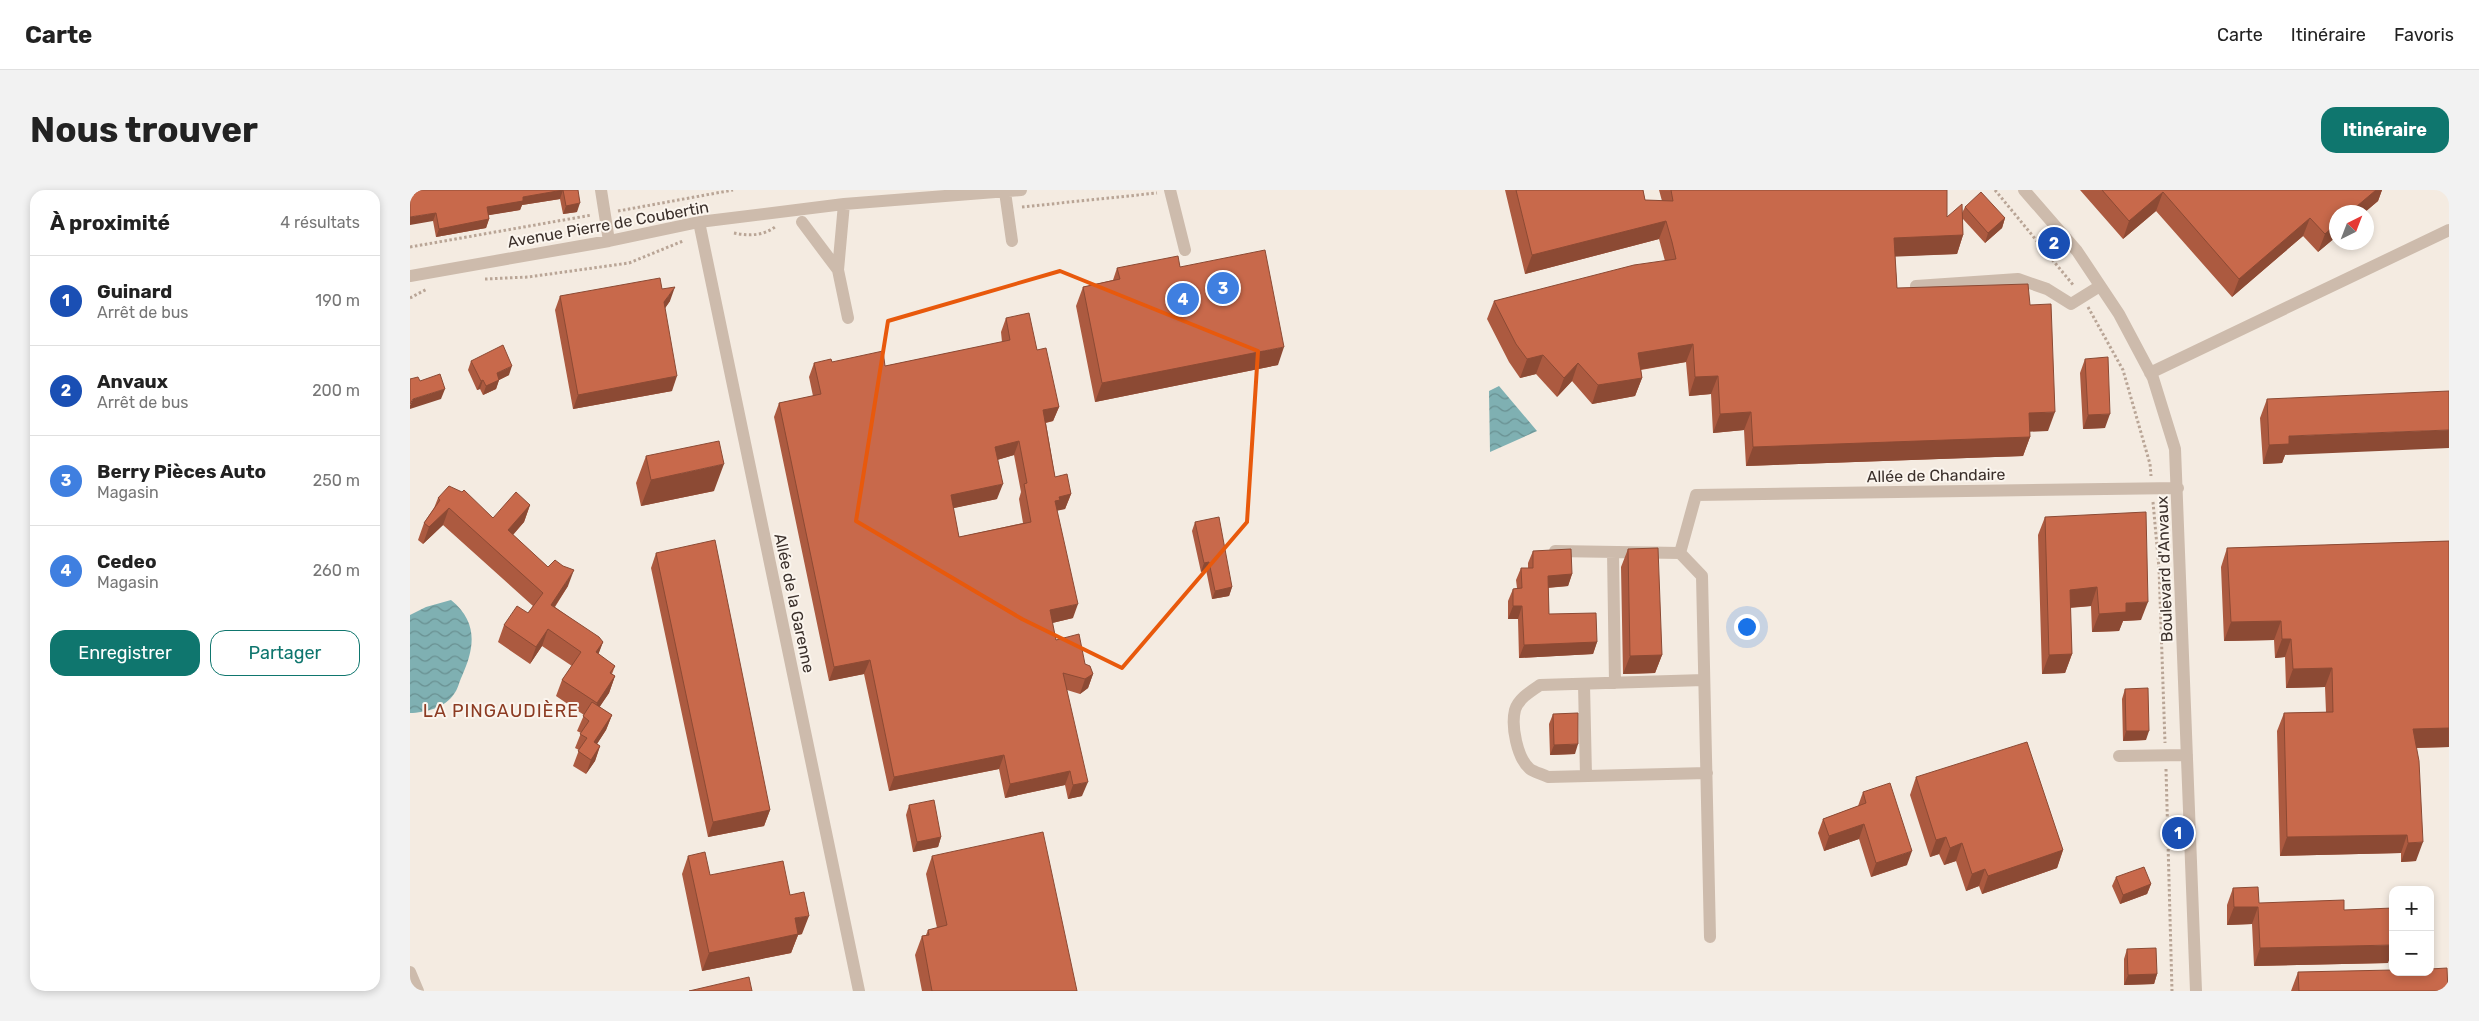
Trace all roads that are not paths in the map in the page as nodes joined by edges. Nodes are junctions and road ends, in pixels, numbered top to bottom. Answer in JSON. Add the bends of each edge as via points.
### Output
{"nodes":[{"id":1,"x":602,"y":190,"type":"edge"},
{"id":2,"x":1021,"y":190,"type":"edge"},
{"id":3,"x":1170,"y":190,"type":"edge"},
{"id":4,"x":2024,"y":190,"type":"edge"},
{"id":5,"x":1005,"y":192,"type":"junction"},
{"id":6,"x":844,"y":204,"type":"junction"},
{"id":7,"x":699,"y":222,"type":"junction"},
{"id":8,"x":802,"y":222,"type":"dead end"},
{"id":9,"x":2449,"y":230,"type":"edge"},
{"id":10,"x":609,"y":241,"type":"junction"},
{"id":11,"x":1012,"y":241,"type":"dead end"},
{"id":12,"x":1185,"y":250,"type":"dead end"},
{"id":13,"x":838,"y":270,"type":"junction"},
{"id":14,"x":410,"y":276,"type":"edge"},
{"id":15,"x":1916,"y":286,"type":"edge"},
{"id":16,"x":2100,"y":286,"type":"junction"},
{"id":17,"x":848,"y":318,"type":"dead end"},
{"id":18,"x":2150,"y":373,"type":"junction"},
{"id":19,"x":2178,"y":488,"type":"junction"},
{"id":20,"x":1554,"y":551,"type":"edge"},
{"id":21,"x":1613,"y":552,"type":"junction"},
{"id":22,"x":1680,"y":553,"type":"junction"},
{"id":23,"x":1704,"y":680,"type":"junction"},
{"id":24,"x":1616,"y":683,"type":"junction"},
{"id":25,"x":1584,"y":684,"type":"junction"},
{"id":26,"x":2187,"y":755,"type":"junction"},
{"id":27,"x":2119,"y":756,"type":"dead end"},
{"id":28,"x":1707,"y":773,"type":"junction"},
{"id":29,"x":1586,"y":776,"type":"junction"},
{"id":30,"x":1710,"y":937,"type":"dead end"},
{"id":31,"x":410,"y":972,"type":"edge"},
{"id":32,"x":418,"y":991,"type":"edge"},
{"id":33,"x":859,"y":991,"type":"edge"},
{"id":34,"x":2196,"y":991,"type":"edge"}],
"edges":[{"from":1,"to":10,"type":"street"},
{"from":2,"to":5,"type":"street","name":"Avenue Pierre de Coubertin"},
{"from":3,"to":12,"type":"street"},
{"from":4,"to":16,"type":"street","name":"Boulevard d'Anvaux","via":[[2077,251]]},
{"from":5,"to":6,"type":"street","name":"Avenue Pierre de Coubertin"},
{"from":5,"to":11,"type":"street"},
{"from":6,"to":7,"type":"street","name":"Avenue Pierre de Coubertin"},
{"from":6,"to":13,"type":"street"},
{"from":7,"to":10,"type":"street","name":"Avenue Pierre de Coubertin"},
{"from":7,"to":33,"type":"street","name":"Allée de la Garenne"},
{"from":8,"to":13,"type":"street"},
{"from":9,"to":18,"type":"street"},
{"from":10,"to":14,"type":"street","name":"Avenue Pierre de Coubertin"},
{"from":13,"to":17,"type":"street"},
{"from":15,"to":16,"type":"street","via":[[2018,279],[2047,289],[2071,304]]},
{"from":16,"to":18,"type":"street","name":"Boulevard d'Anvaux"},
{"from":18,"to":19,"type":"street","name":"Boulevard d'Anvaux","via":[[2175,449]]},
{"from":19,"to":22,"type":"street","name":"Allée de Chandaire","via":[[1696,495]]},
{"from":19,"to":26,"type":"street","name":"Boulevard d'Anvaux"},
{"from":20,"to":21,"type":"street"},
{"from":21,"to":22,"type":"street"},
{"from":21,"to":24,"type":"street"},
{"from":22,"to":23,"type":"street","via":[[1702,576]]},
{"from":23,"to":24,"type":"street"},
{"from":23,"to":28,"type":"street"},
{"from":24,"to":25,"type":"street"},
{"from":25,"to":29,"type":"street"},
{"from":25,"to":29,"type":"street","via":[[1540,685],[1527,694],[1515,709],[1515,732],[1518,753],[1530,769],[1548,777]]},
{"from":26,"to":27,"type":"street"},
{"from":26,"to":34,"type":"street","name":"Boulevard d'Anvaux"},
{"from":28,"to":29,"type":"street"},
{"from":28,"to":30,"type":"street"},
{"from":31,"to":32,"type":"street"}]}
